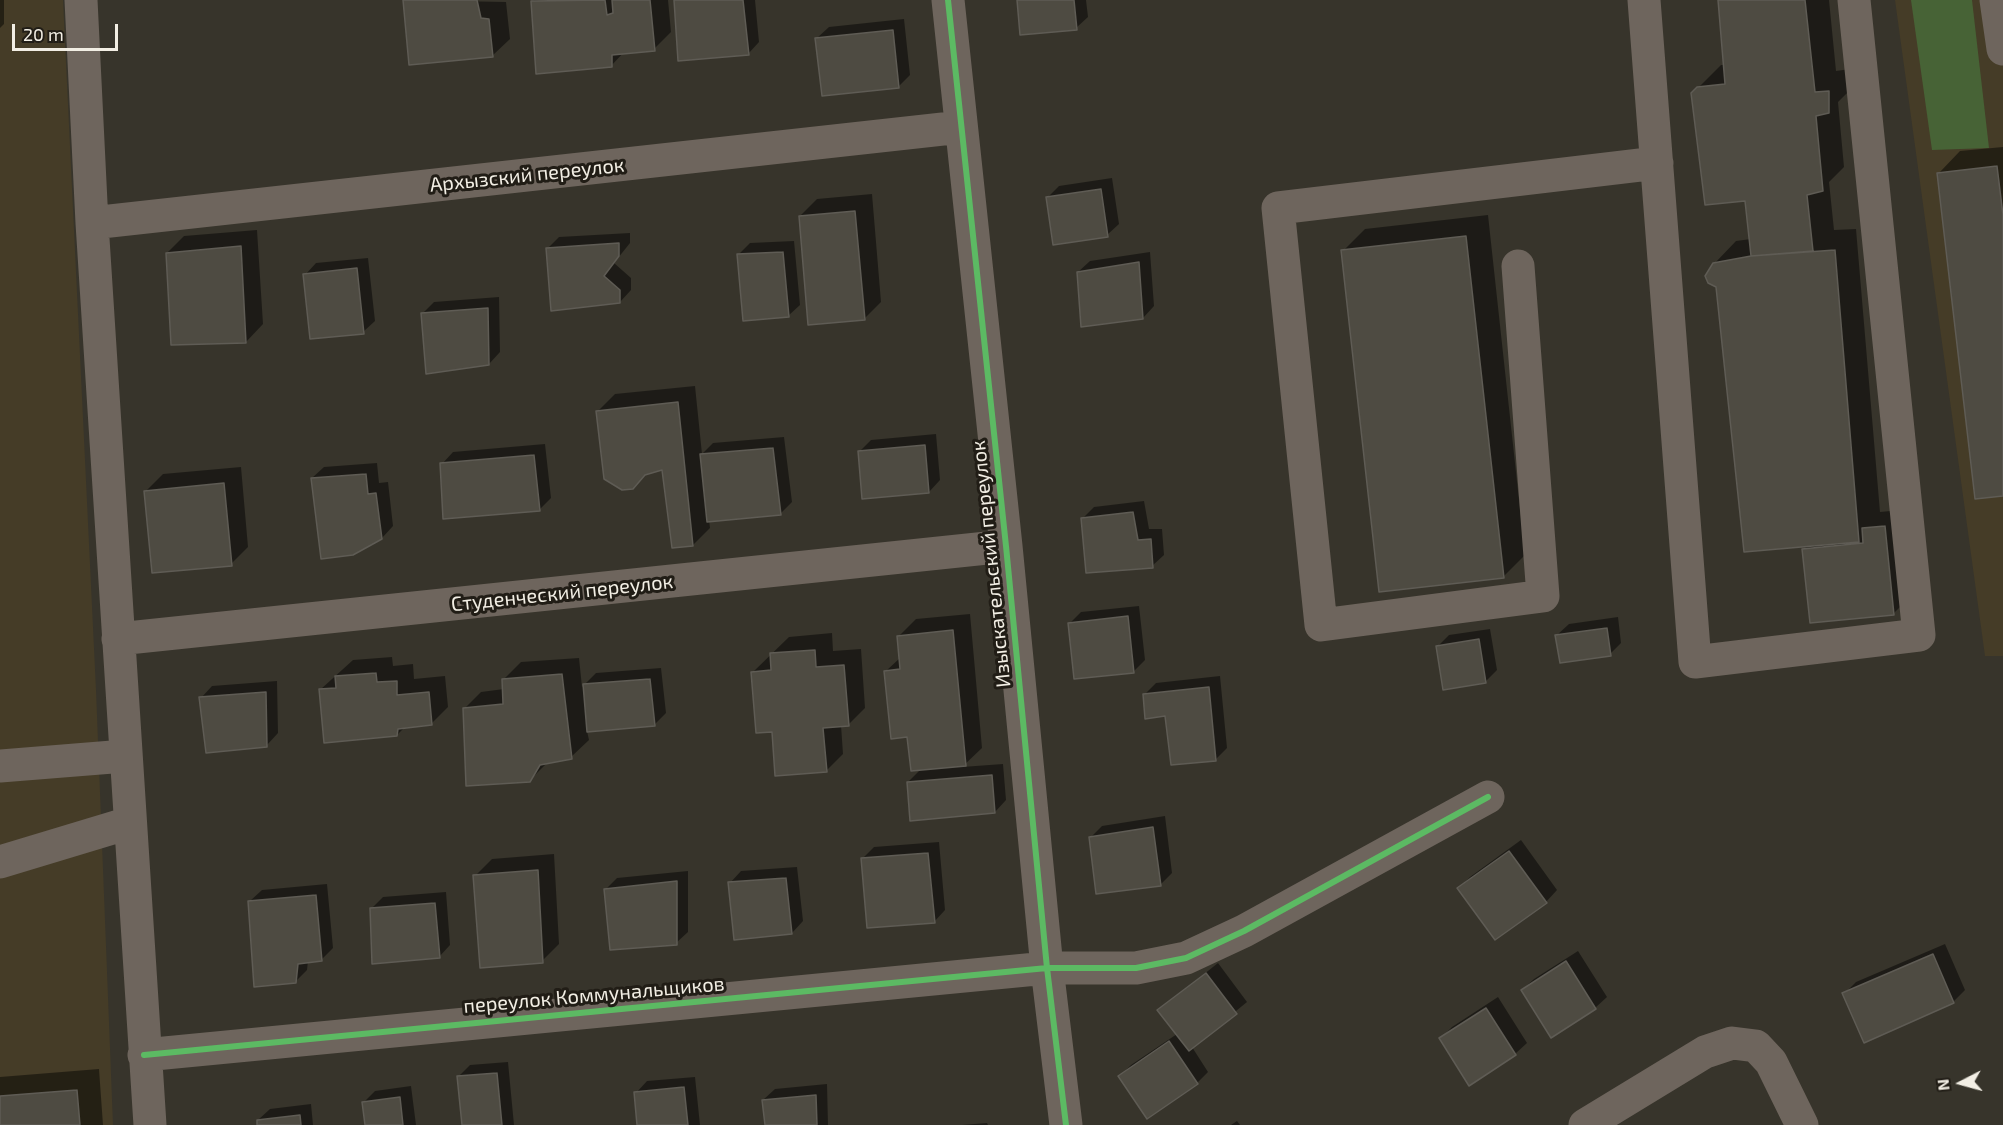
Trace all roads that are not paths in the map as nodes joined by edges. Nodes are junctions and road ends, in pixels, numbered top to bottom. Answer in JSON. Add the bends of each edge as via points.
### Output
{"nodes":[{"id":1,"x":81,"y":0,"type":"edge"},
{"id":2,"x":948,"y":0,"type":"edge"},
{"id":3,"x":1644,"y":0,"type":"edge"},
{"id":4,"x":1854,"y":0,"type":"edge"},
{"id":5,"x":1996,"y":0,"type":"edge"},
{"id":6,"x":2003,"y":49,"type":"edge"},
{"id":7,"x":961,"y":128,"type":"junction"},
{"id":8,"x":1657,"y":163,"type":"junction"},
{"id":9,"x":92,"y":223,"type":"junction"},
{"id":10,"x":1518,"y":266,"type":"dead end"},
{"id":11,"x":1006,"y":546,"type":"junction"},
{"id":12,"x":118,"y":639,"type":"junction"},
{"id":13,"x":125,"y":756,"type":"junction"},
{"id":14,"x":0,"y":766,"type":"edge"},
{"id":15,"x":1488,"y":797,"type":"dead end"},
{"id":16,"x":129,"y":823,"type":"junction"},
{"id":17,"x":0,"y":862,"type":"edge"},
{"id":18,"x":1047,"y":968,"type":"junction"},
{"id":19,"x":144,"y":1054,"type":"junction"},
{"id":20,"x":150,"y":1125,"type":"edge"},
{"id":21,"x":1065,"y":1125,"type":"edge"},
{"id":22,"x":1585,"y":1125,"type":"edge"},
{"id":23,"x":1802,"y":1125,"type":"edge"}],
"edges":[{"from":1,"to":9,"type":"street"},
{"from":2,"to":7,"type":"street","name":"Изыскательский переулок"},
{"from":3,"to":8,"type":"street"},
{"from":4,"to":8,"type":"street","via":[[1919,635],[1695,662]]},
{"from":5,"to":6,"type":"street"},
{"from":7,"to":9,"type":"street","name":"Архызский переулок"},
{"from":7,"to":11,"type":"street","name":"Изыскательский переулок"},
{"from":8,"to":10,"type":"street","via":[[1278,208],[1321,625],[1543,596]]},
{"from":9,"to":12,"type":"street"},
{"from":11,"to":12,"type":"street","name":"Студенческий переулок"},
{"from":11,"to":18,"type":"street","name":"Изыскательский переулок"},
{"from":12,"to":13,"type":"street"},
{"from":13,"to":14,"type":"street"},
{"from":13,"to":16,"type":"street"},
{"from":15,"to":18,"type":"street","name":"переулок Коммунальщиков","via":[[1245,931],[1186,958],[1136,968]]},
{"from":16,"to":17,"type":"street"},
{"from":16,"to":19,"type":"street"},
{"from":18,"to":19,"type":"street","name":"переулок Коммунальщиков"},
{"from":18,"to":21,"type":"street","name":"Изыскательский переулок"},
{"from":19,"to":20,"type":"street"},
{"from":22,"to":23,"type":"street","via":[[1706,1052],[1732,1043],[1756,1046],[1771,1062]]}]}
